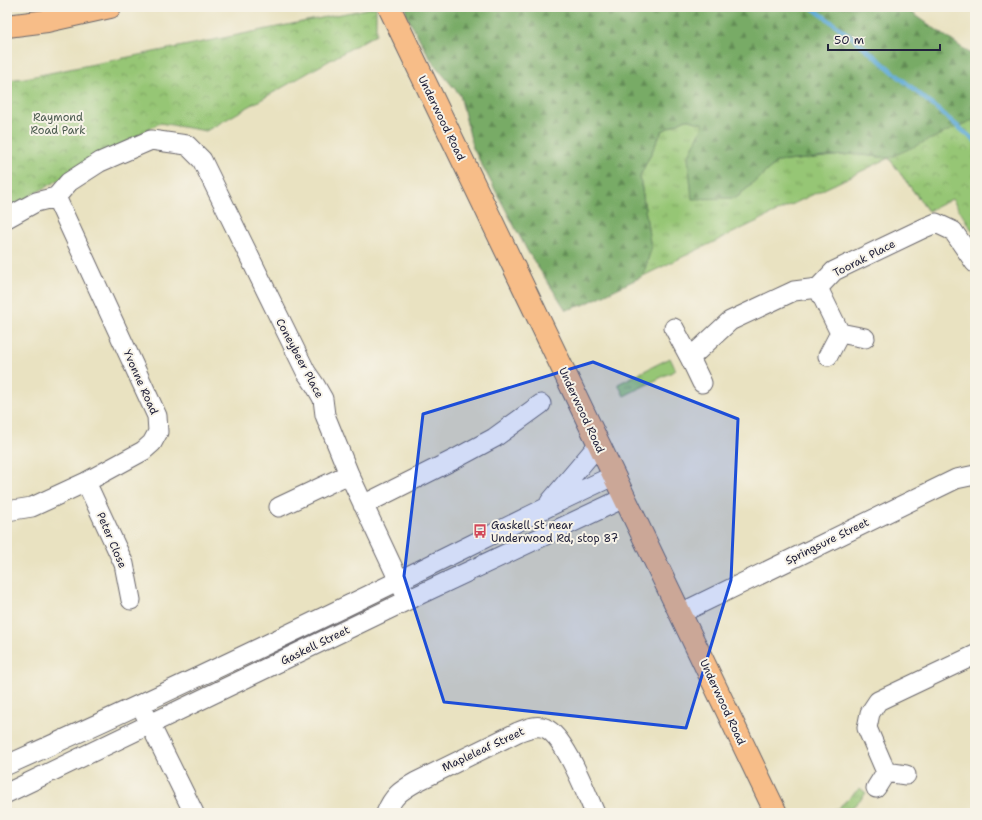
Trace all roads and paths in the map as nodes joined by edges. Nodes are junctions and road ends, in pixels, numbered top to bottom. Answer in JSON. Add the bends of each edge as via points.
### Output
{"nodes":[{"id":1,"x":110,"y":7,"type":"edge"},
{"id":2,"x":389,"y":7,"type":"edge"},
{"id":3,"x":7,"y":26,"type":"edge"},
{"id":4,"x":56,"y":197,"type":"junction"},
{"id":5,"x":7,"y":218,"type":"edge"},
{"id":6,"x":975,"y":263,"type":"edge"},
{"id":7,"x":818,"y":288,"type":"junction"},
{"id":8,"x":674,"y":328,"type":"dead end"},
{"id":9,"x":840,"y":333,"type":"junction"},
{"id":10,"x":865,"y":338,"type":"dead end"},
{"id":11,"x":828,"y":356,"type":"dead end"},
{"id":12,"x":690,"y":358,"type":"junction"},
{"id":13,"x":702,"y":383,"type":"dead end"},
{"id":14,"x":541,"y":404,"type":"dead end"},
{"id":15,"x":599,"y":444,"type":"junction"},
{"id":16,"x":349,"y":474,"type":"junction"},
{"id":17,"x":975,"y":475,"type":"edge"},
{"id":18,"x":614,"y":476,"type":"junction"},
{"id":19,"x":86,"y":482,"type":"junction"},
{"id":20,"x":624,"y":498,"type":"junction"},
{"id":21,"x":363,"y":505,"type":"junction"},
{"id":22,"x":547,"y":506,"type":"junction"},
{"id":23,"x":279,"y":507,"type":"dead end"},
{"id":24,"x":7,"y":511,"type":"edge"},
{"id":25,"x":399,"y":581,"type":"junction"},
{"id":26,"x":131,"y":600,"type":"dead end"},
{"id":27,"x":408,"y":600,"type":"junction"},
{"id":28,"x":681,"y":612,"type":"junction"},
{"id":29,"x":975,"y":655,"type":"edge"},
{"id":30,"x":141,"y":705,"type":"junction"},
{"id":31,"x":151,"y":724,"type":"junction"},
{"id":32,"x":7,"y":765,"type":"edge"},
{"id":33,"x":906,"y":775,"type":"dead end"},
{"id":34,"x":7,"y":792,"type":"edge"},
{"id":35,"x":194,"y":813,"type":"edge"},
{"id":36,"x":386,"y":813,"type":"edge"},
{"id":37,"x":595,"y":813,"type":"edge"},
{"id":38,"x":776,"y":813,"type":"edge"}],
"edges":[{"from":1,"to":3,"type":"main road","via":[[47,21]]},
{"from":2,"to":15,"type":"main road","name":"Underwood Road"},
{"from":4,"to":5,"type":"street","via":[[36,202]]},
{"from":4,"to":16,"type":"street","name":"Coneybeer Place","via":[[69,182],[100,162],[151,140],[187,145],[202,160],[306,372],[323,399],[325,415]]},
{"from":4,"to":19,"type":"street","name":"Yvonne Road","via":[[157,416],[158,432],[152,443],[143,451]]},
{"from":6,"to":7,"type":"street","name":"Toorak Place","via":[[953,231],[936,223],[834,270]]},
{"from":7,"to":9,"type":"street"},
{"from":7,"to":12,"type":"street","via":[[794,291],[730,321]]},
{"from":8,"to":12,"type":"street"},
{"from":9,"to":10,"type":"street"},
{"from":9,"to":11,"type":"street"},
{"from":12,"to":13,"type":"street"},
{"from":14,"to":21,"type":"street","via":[[494,438]]},
{"from":15,"to":18,"type":"main road","name":"Underwood Road"},
{"from":15,"to":22,"type":"street","name":"Gaskell Street"},
{"from":16,"to":21,"type":"street","name":"Coneybeer Place"},
{"from":16,"to":23,"type":"street"},
{"from":17,"to":28,"type":"street","name":"Springsure Street","via":[[956,479]]},
{"from":18,"to":20,"type":"main road","name":"Underwood Road"},
{"from":18,"to":22,"type":"street","name":"Gaskell Street"},
{"from":19,"to":24,"type":"street","name":"Yvonne Road","via":[[32,507]]},
{"from":19,"to":26,"type":"street","name":"Peter Close","via":[[124,564]]},
{"from":20,"to":27,"type":"street","name":"Gaskell Street"},
{"from":20,"to":28,"type":"main road","name":"Underwood Road"},
{"from":21,"to":25,"type":"street","name":"Coneybeer Place"},
{"from":22,"to":25,"type":"street","name":"Gaskell Street"},
{"from":25,"to":27,"type":"street","name":"Coneybeer Place"},
{"from":25,"to":30,"type":"street","name":"Gaskell Street"},
{"from":27,"to":31,"type":"street","name":"Gaskell Street"},
{"from":28,"to":38,"type":"main road","name":"Underwood Road"},
{"from":29,"to":33,"type":"street","via":[[878,701],[870,713],[867,728],[881,780]]},
{"from":30,"to":31,"type":"street"},
{"from":30,"to":32,"type":"street","name":"Gaskell Street"},
{"from":31,"to":34,"type":"street","name":"Gaskell Street"},
{"from":31,"to":35,"type":"street"},
{"from":36,"to":37,"type":"street","name":"Mapleleaf Street","via":[[401,790],[532,726],[545,728],[558,738]]}]}
